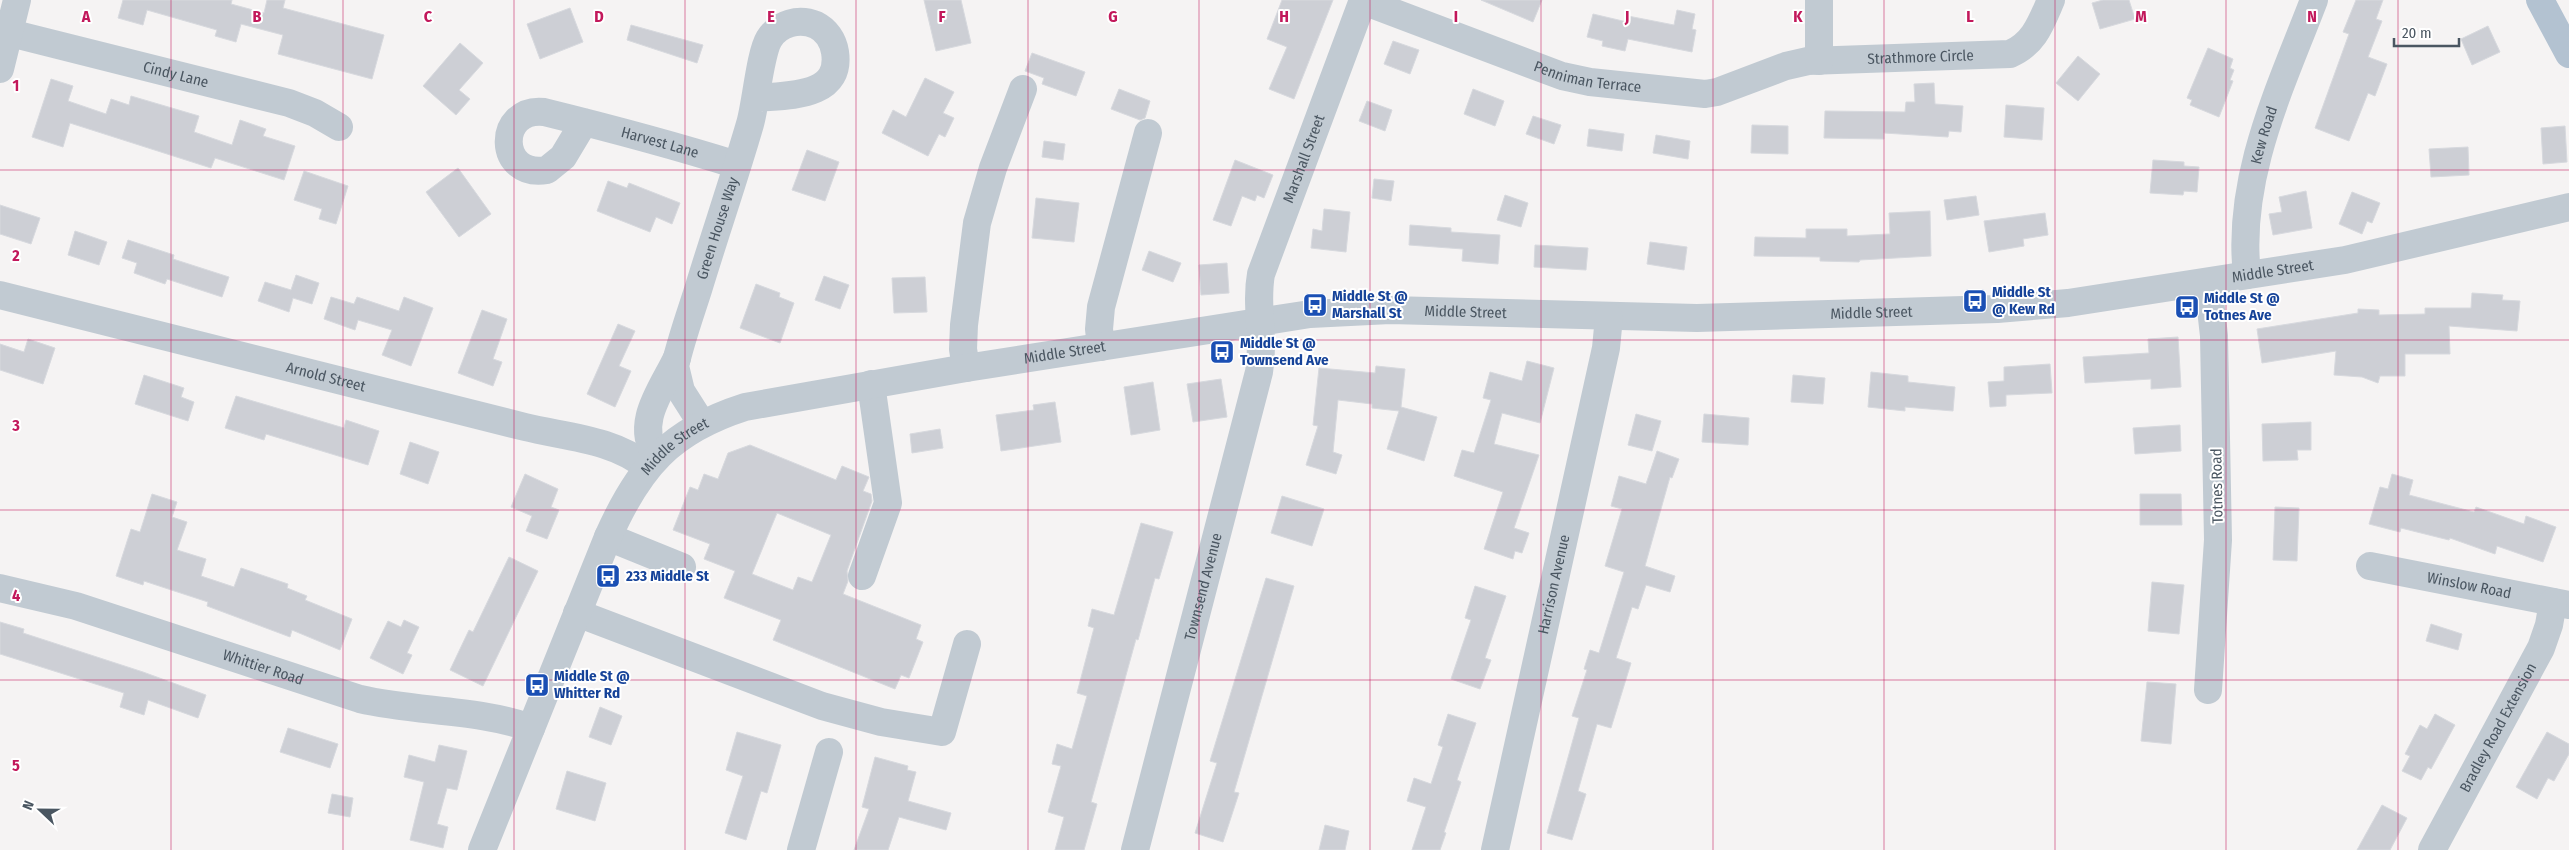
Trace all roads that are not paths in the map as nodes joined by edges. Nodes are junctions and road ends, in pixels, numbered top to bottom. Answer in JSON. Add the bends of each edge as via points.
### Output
{"nodes":[{"id":1,"x":18,"y":0,"type":"edge"},
{"id":2,"x":1819,"y":0,"type":"edge"},
{"id":3,"x":2051,"y":0,"type":"edge"},
{"id":4,"x":2314,"y":0,"type":"edge"},
{"id":5,"x":2540,"y":0,"type":"edge"},
{"id":6,"x":1363,"y":1,"type":"edge"},
{"id":7,"x":10,"y":33,"type":"junction"},
{"id":8,"x":2569,"y":54,"type":"edge"},
{"id":9,"x":1819,"y":61,"type":"junction"},
{"id":10,"x":0,"y":69,"type":"edge"},
{"id":11,"x":1023,"y":89,"type":"dead end"},
{"id":12,"x":757,"y":98,"type":"dead end"},
{"id":13,"x":584,"y":122,"type":"dead end"},
{"id":14,"x":339,"y":127,"type":"dead end"},
{"id":15,"x":1148,"y":133,"type":"dead end"},
{"id":16,"x":737,"y":165,"type":"junction"},
{"id":17,"x":2569,"y":207,"type":"edge"},
{"id":18,"x":2247,"y":275,"type":"junction"},
{"id":19,"x":2208,"y":282,"type":"junction"},
{"id":20,"x":0,"y":294,"type":"edge"},
{"id":21,"x":1610,"y":317,"type":"junction"},
{"id":22,"x":1260,"y":321,"type":"junction"},
{"id":23,"x":1101,"y":347,"type":"junction"},
{"id":24,"x":677,"y":358,"type":"junction"},
{"id":25,"x":966,"y":368,"type":"junction"},
{"id":26,"x":871,"y":384,"type":"junction"},
{"id":27,"x":702,"y":424,"type":"junction"},
{"id":28,"x":652,"y":462,"type":"junction"},
{"id":29,"x":608,"y":538,"type":"junction"},
{"id":30,"x":2370,"y":566,"type":"dead end"},
{"id":31,"x":682,"y":567,"type":"dead end"},
{"id":32,"x":862,"y":576,"type":"dead end"},
{"id":33,"x":0,"y":588,"type":"edge"},
{"id":34,"x":2561,"y":603,"type":"edge"},
{"id":35,"x":577,"y":613,"type":"junction"},
{"id":36,"x":967,"y":644,"type":"dead end"},
{"id":37,"x":2208,"y":690,"type":"dead end"},
{"id":38,"x":531,"y":728,"type":"junction"},
{"id":39,"x":829,"y":752,"type":"dead end"},
{"id":40,"x":482,"y":850,"type":"edge"},
{"id":41,"x":801,"y":850,"type":"edge"},
{"id":42,"x":1135,"y":850,"type":"edge"},
{"id":43,"x":1495,"y":850,"type":"edge"},
{"id":44,"x":2432,"y":850,"type":"edge"}],
"edges":[{"from":1,"to":7,"type":"street"},
{"from":2,"to":9,"type":"street"},
{"from":3,"to":9,"type":"street","name":"Strathmore Circle","via":[[2034,37],[2026,46],[2010,54]]},
{"from":4,"to":18,"type":"street","name":"Kew Road","via":[[2258,152],[2244,224]]},
{"from":5,"to":8,"type":"main road"},
{"from":6,"to":9,"type":"street","name":"Penniman Terrace","via":[[1549,72],[1590,82],[1705,94],[1786,66]]},
{"from":6,"to":22,"type":"street","name":"Marshall Street","via":[[1265,260],[1258,286]]},
{"from":7,"to":10,"type":"street"},
{"from":7,"to":14,"type":"street","name":"Cindy Lane","via":[[289,103]]},
{"from":11,"to":25,"type":"street","via":[[993,168],[978,223],[964,325]]},
{"from":12,"to":16,"type":"street","name":"Green House Way"},
{"from":13,"to":16,"type":"street","name":"Harvest Lane"},
{"from":15,"to":23,"type":"street","via":[[1101,307]]},
{"from":16,"to":24,"type":"street","name":"Green House Way"},
{"from":17,"to":18,"type":"street","name":"Middle Street","via":[[2370,255]]},
{"from":18,"to":19,"type":"street","name":"Middle Street"},
{"from":19,"to":21,"type":"street","name":"Middle Street","via":[[2103,299],[1997,309],[1697,318]]},
{"from":19,"to":37,"type":"street","name":"Totnes Road","via":[[2214,336],[2218,540]]},
{"from":20,"to":28,"type":"street","name":"Arnold Street","via":[[516,425],[598,442]]},
{"from":21,"to":22,"type":"street","name":"Middle Street","via":[[1390,310],[1310,314]]},
{"from":21,"to":43,"type":"street","name":"Harrison Avenue","via":[[1606,348]]},
{"from":22,"to":23,"type":"street","name":"Middle Street"},
{"from":22,"to":42,"type":"street","name":"Townsend Avenue","via":[[1262,349],[1259,372]]},
{"from":23,"to":25,"type":"street","name":"Middle Street"},
{"from":24,"to":27,"type":"street","via":[[678,382]]},
{"from":24,"to":28,"type":"street","via":[[656,397],[648,426]]},
{"from":25,"to":26,"type":"street","name":"Middle Street"},
{"from":26,"to":27,"type":"street","name":"Middle Street","via":[[745,407]]},
{"from":26,"to":32,"type":"street","via":[[888,504]]},
{"from":27,"to":28,"type":"street","name":"Middle Street","via":[[679,438]]},
{"from":28,"to":29,"type":"street","name":"Middle Street","via":[[625,500]]},
{"from":29,"to":31,"type":"street"},
{"from":29,"to":35,"type":"street","name":"Middle Street"},
{"from":30,"to":34,"type":"street","name":"Winslow Road"},
{"from":33,"to":38,"type":"street","name":"Whittier Road","via":[[76,606],[360,699],[496,718]]},
{"from":34,"to":44,"type":"street","name":"Bradley Road Extension"},
{"from":35,"to":36,"type":"street","via":[[822,706],[882,722],[942,732]]},
{"from":35,"to":38,"type":"street","name":"Middle Street"},
{"from":38,"to":40,"type":"street","name":"Middle Street"},
{"from":39,"to":41,"type":"street"}]}
